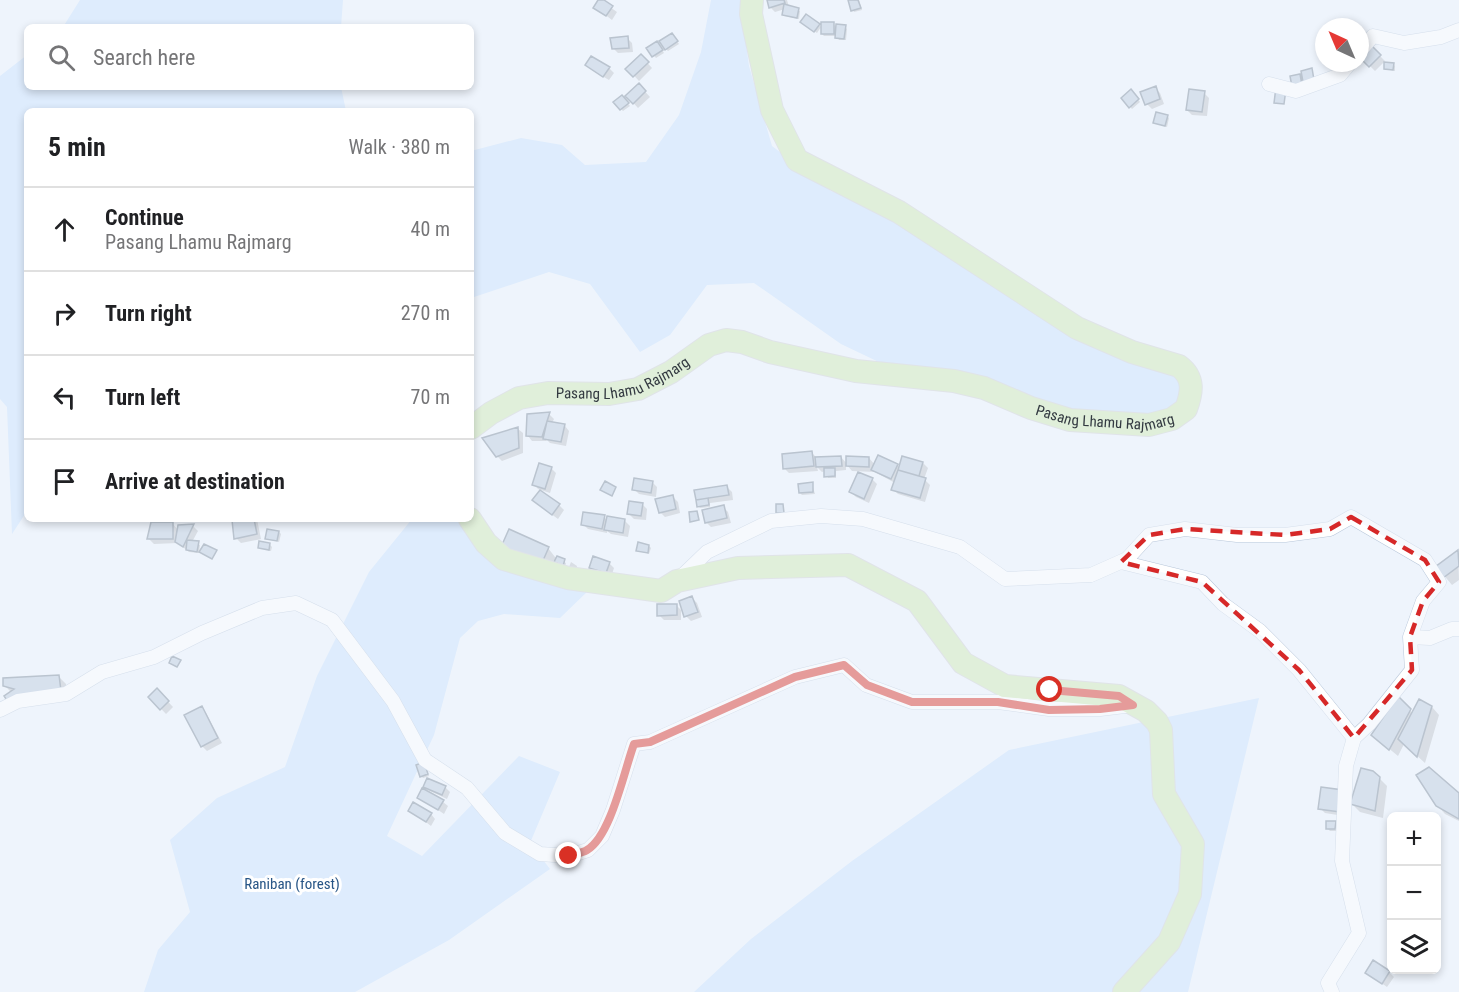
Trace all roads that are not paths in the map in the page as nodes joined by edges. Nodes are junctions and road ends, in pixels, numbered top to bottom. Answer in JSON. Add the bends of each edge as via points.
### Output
{"nodes":[{"id":1,"x":752,"y":0,"type":"edge"},
{"id":2,"x":1459,"y":30,"type":"edge"},
{"id":3,"x":1369,"y":41,"type":"edge"},
{"id":4,"x":1342,"y":72,"type":"edge"},
{"id":5,"x":1269,"y":84,"type":"dead end"},
{"id":6,"x":474,"y":426,"type":"edge"},
{"id":7,"x":472,"y":522,"type":"edge"},
{"id":8,"x":1121,"y":562,"type":"junction"},
{"id":9,"x":677,"y":580,"type":"junction"},
{"id":10,"x":1459,"y":628,"type":"edge"},
{"id":11,"x":1410,"y":637,"type":"junction"},
{"id":12,"x":1133,"y":705,"type":"junction"},
{"id":13,"x":0,"y":710,"type":"edge"},
{"id":14,"x":1354,"y":738,"type":"junction"},
{"id":15,"x":1125,"y":992,"type":"edge"},
{"id":16,"x":1332,"y":992,"type":"edge"}],
"edges":[{"from":1,"to":6,"type":"main road","name":"Pasang Lhamu Rajmarg","via":[[751,14],[772,110],[797,160],[899,212],[1077,328],[1132,352],[1179,366],[1192,387],[1186,409],[1172,419],[1149,425],[1070,420],[954,381],[856,371],[726,340],[709,345],[671,372],[638,388],[609,394],[548,393],[519,398]]},
{"from":2,"to":3,"type":"street","via":[[1404,43],[1373,36]]},
{"from":4,"to":5,"type":"street","via":[[1296,91]]},
{"from":7,"to":9,"type":"main road","via":[[486,543],[504,559],[568,578],[661,591]]},
{"from":8,"to":9,"type":"street","via":[[1091,575],[1005,579],[960,546],[863,519],[821,516],[771,521],[707,552]]},
{"from":8,"to":11,"type":"street","via":[[1149,535],[1185,529],[1285,536],[1330,529],[1351,517],[1425,560],[1439,582],[1423,601]]},
{"from":8,"to":14,"type":"street","via":[[1202,582],[1299,670]]},
{"from":9,"to":12,"type":"main road","via":[[738,568],[848,565],[917,601],[963,663],[1005,686],[1119,696]]},
{"from":10,"to":11,"type":"street","via":[[1430,638]]},
{"from":11,"to":14,"type":"street","via":[[1412,670]]},
{"from":12,"to":13,"type":"street","via":[[1049,710],[998,702],[912,702],[867,685],[844,665],[795,677],[650,742],[634,744],[602,836],[588,850],[569,856],[540,854],[505,833],[467,788],[425,760],[393,700],[332,620],[297,603],[262,608],[154,657],[102,672],[66,694],[18,700]]},
{"from":12,"to":15,"type":"main road","via":[[1153,717],[1161,730],[1164,794],[1193,844],[1190,894],[1169,942]]},
{"from":14,"to":16,"type":"street","via":[[1347,766],[1342,861],[1359,933],[1328,983]]}]}
